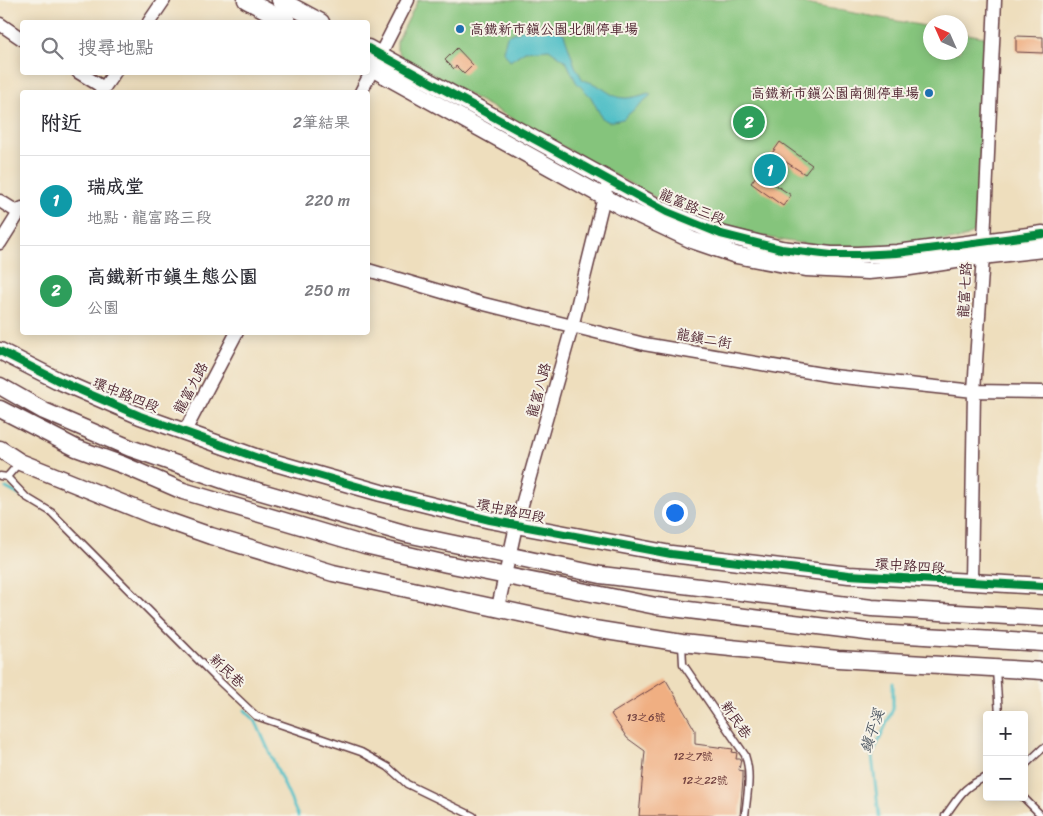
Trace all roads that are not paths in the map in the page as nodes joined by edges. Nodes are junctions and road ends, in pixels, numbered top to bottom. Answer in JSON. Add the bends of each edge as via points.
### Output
{"nodes":[{"id":1,"x":164,"y":0,"type":"edge"},
{"id":2,"x":246,"y":0,"type":"edge"},
{"id":3,"x":280,"y":0,"type":"edge"},
{"id":4,"x":408,"y":0,"type":"edge"},
{"id":5,"x":995,"y":0,"type":"edge"},
{"id":6,"x":150,"y":20,"type":"edge"},
{"id":7,"x":284,"y":20,"type":"edge"},
{"id":8,"x":317,"y":20,"type":"edge"},
{"id":9,"x":0,"y":24,"type":"edge"},
{"id":10,"x":20,"y":38,"type":"edge"},
{"id":11,"x":372,"y":59,"type":"edge"},
{"id":12,"x":82,"y":75,"type":"edge"},
{"id":13,"x":112,"y":75,"type":"edge"},
{"id":14,"x":366,"y":75,"type":"edge"},
{"id":15,"x":102,"y":90,"type":"edge"},
{"id":16,"x":361,"y":90,"type":"edge"},
{"id":17,"x":606,"y":188,"type":"junction"},
{"id":18,"x":0,"y":201,"type":"edge"},
{"id":19,"x":20,"y":210,"type":"edge"},
{"id":20,"x":20,"y":212,"type":"edge"},
{"id":21,"x":1043,"y":234,"type":"edge"},
{"id":22,"x":0,"y":243,"type":"edge"},
{"id":23,"x":983,"y":248,"type":"junction"},
{"id":24,"x":1043,"y":249,"type":"edge"},
{"id":25,"x":370,"y":271,"type":"edge"},
{"id":26,"x":572,"y":327,"type":"junction"},
{"id":27,"x":235,"y":335,"type":"edge"},
{"id":28,"x":0,"y":351,"type":"edge"},
{"id":29,"x":0,"y":386,"type":"edge"},
{"id":30,"x":974,"y":391,"type":"junction"},
{"id":31,"x":1043,"y":392,"type":"edge"},
{"id":32,"x":0,"y":408,"type":"edge"},
{"id":33,"x":185,"y":432,"type":"junction"},
{"id":34,"x":0,"y":449,"type":"edge"},
{"id":35,"x":20,"y":462,"type":"junction"},
{"id":36,"x":0,"y":476,"type":"edge"},
{"id":37,"x":8,"y":477,"type":"junction"},
{"id":38,"x":516,"y":526,"type":"junction"},
{"id":39,"x":508,"y":555,"type":"junction"},
{"id":40,"x":505,"y":576,"type":"junction"},
{"id":41,"x":971,"y":583,"type":"junction"},
{"id":42,"x":1043,"y":586,"type":"edge"},
{"id":43,"x":498,"y":608,"type":"junction"},
{"id":44,"x":1043,"y":618,"type":"edge"},
{"id":45,"x":682,"y":643,"type":"junction"},
{"id":46,"x":1043,"y":643,"type":"edge"},
{"id":47,"x":996,"y":669,"type":"junction"},
{"id":48,"x":1043,"y":672,"type":"edge"},
{"id":49,"x":999,"y":711,"type":"edge"},
{"id":50,"x":1043,"y":748,"type":"edge"},
{"id":51,"x":1028,"y":762,"type":"edge"},
{"id":52,"x":983,"y":779,"type":"edge"},
{"id":53,"x":1027,"y":801,"type":"edge"},
{"id":54,"x":473,"y":816,"type":"edge"},
{"id":55,"x":746,"y":816,"type":"edge"},
{"id":56,"x":945,"y":816,"type":"edge"},
{"id":57,"x":1042,"y":816,"type":"edge"}],
"edges":[{"from":1,"to":6,"type":"street"},
{"from":2,"to":7,"type":"street"},
{"from":3,"to":8,"type":"street"},
{"from":4,"to":11,"type":"street"},
{"from":5,"to":23,"type":"street","name":"龍富七路"},
{"from":9,"to":10,"type":"street"},
{"from":11,"to":17,"type":"street","name":"龍富路三段"},
{"from":12,"to":15,"type":"street"},
{"from":13,"to":15,"type":"street"},
{"from":14,"to":16,"type":"street"},
{"from":17,"to":23,"type":"street","name":"龍富路三段","via":[[721,234],[781,249],[858,255]]},
{"from":17,"to":26,"type":"street","name":"龍富八路"},
{"from":18,"to":19,"type":"street"},
{"from":20,"to":22,"type":"street"},
{"from":21,"to":23,"type":"street","name":"龍富路三段"},
{"from":23,"to":24,"type":"street","name":"龍富路三段"},
{"from":23,"to":30,"type":"street","name":"龍富七路"},
{"from":25,"to":26,"type":"street","name":"龍鎮二街"},
{"from":26,"to":30,"type":"street","name":"龍鎮二街","via":[[644,344],[833,376]]},
{"from":26,"to":38,"type":"street","name":"龍富八路"},
{"from":27,"to":33,"type":"street","name":"龍富九路"},
{"from":28,"to":33,"type":"street","name":"環中路四段","via":[[140,416]]},
{"from":29,"to":39,"type":"street","via":[[44,411],[130,448],[236,485],[408,534]]},
{"from":30,"to":31,"type":"street","name":"龍鎮二街"},
{"from":30,"to":41,"type":"street","name":"龍富七路"},
{"from":32,"to":40,"type":"street","via":[[76,448],[183,491],[364,545]]},
{"from":33,"to":38,"type":"street","name":"環中路四段","via":[[381,493]]},
{"from":34,"to":35,"type":"street"},
{"from":35,"to":37,"type":"lane"},
{"from":35,"to":43,"type":"street","via":[[154,516],[333,573]]},
{"from":36,"to":37,"type":"lane"},
{"from":37,"to":54,"type":"lane","name":"新民巷","via":[[26,497],[51,512],[256,716],[361,752],[388,767],[407,784]]},
{"from":38,"to":39,"type":"street","name":"龍富八路"},
{"from":38,"to":41,"type":"street","name":"環中路四段","via":[[681,556],[849,575]]},
{"from":39,"to":40,"type":"street","name":"龍富八路"},
{"from":39,"to":44,"type":"street","via":[[601,575],[833,604]]},
{"from":40,"to":43,"type":"street","name":"龍富八路"},
{"from":40,"to":46,"type":"street","via":[[656,606],[875,633]]},
{"from":41,"to":42,"type":"street","name":"環中路四段"},
{"from":43,"to":45,"type":"street"},
{"from":45,"to":47,"type":"street","via":[[838,659]]},
{"from":45,"to":55,"type":"lane","name":"新民巷","via":[[683,664],[745,755],[749,766]]},
{"from":47,"to":48,"type":"street"},
{"from":47,"to":49,"type":"lane"},
{"from":50,"to":51,"type":"lane"},
{"from":52,"to":56,"type":"lane","via":[[965,788]]},
{"from":53,"to":57,"type":"lane"}]}
